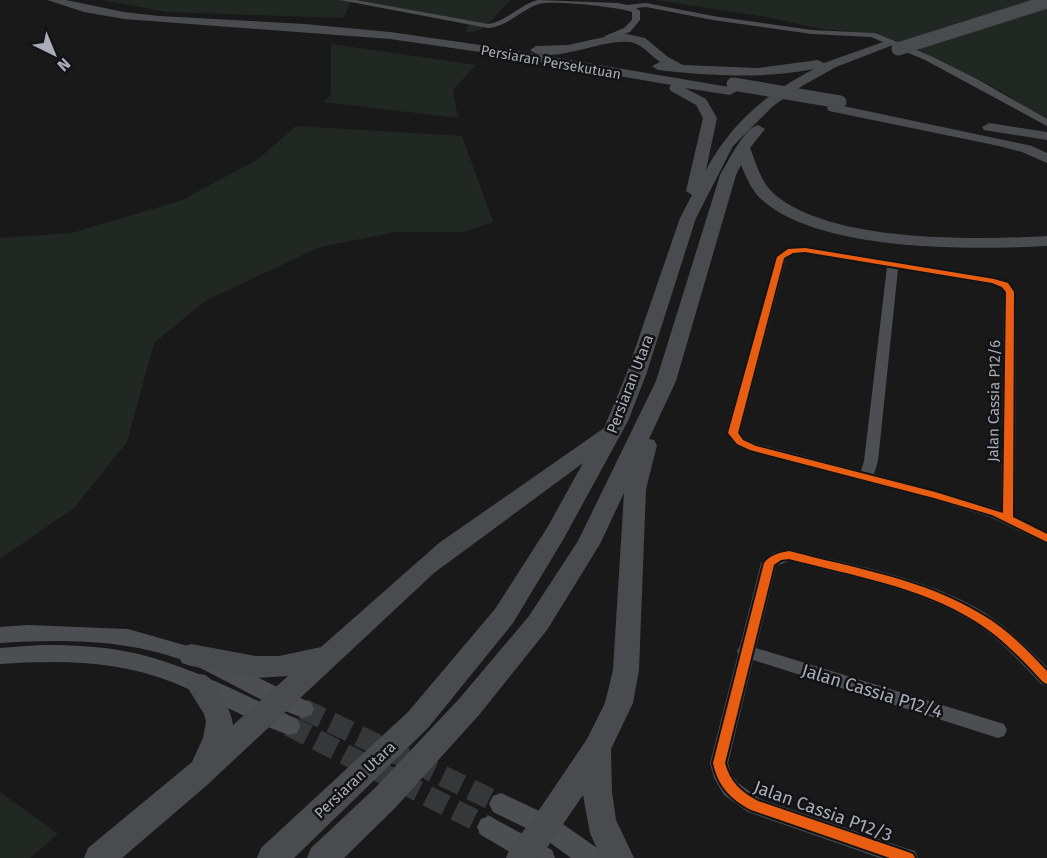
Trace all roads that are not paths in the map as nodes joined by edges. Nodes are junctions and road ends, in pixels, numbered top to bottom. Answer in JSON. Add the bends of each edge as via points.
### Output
{"nodes":[{"id":1,"x":53,"y":0,"type":"edge"},
{"id":2,"x":80,"y":0,"type":"edge"},
{"id":3,"x":344,"y":0,"type":"edge"},
{"id":4,"x":1029,"y":0,"type":"edge"},
{"id":5,"x":1047,"y":2,"type":"edge"},
{"id":6,"x":629,"y":7,"type":"junction"},
{"id":7,"x":629,"y":34,"type":"junction"},
{"id":8,"x":892,"y":47,"type":"junction"},
{"id":9,"x":530,"y":50,"type":"junction"},
{"id":10,"x":562,"y":56,"type":"junction"},
{"id":11,"x":842,"y":61,"type":"junction"},
{"id":12,"x":722,"y":73,"type":"junction"},
{"id":13,"x":648,"y":78,"type":"junction"},
{"id":14,"x":732,"y":87,"type":"junction"},
{"id":15,"x":837,"y":105,"type":"junction"},
{"id":16,"x":1045,"y":136,"type":"edge"},
{"id":17,"x":743,"y":148,"type":"junction"},
{"id":18,"x":1047,"y":159,"type":"edge"},
{"id":19,"x":688,"y":218,"type":"junction"},
{"id":20,"x":1047,"y":241,"type":"edge"},
{"id":21,"x":893,"y":264,"type":"junction"},
{"id":22,"x":666,"y":381,"type":"junction"},
{"id":23,"x":618,"y":421,"type":"junction"},
{"id":24,"x":866,"y":477,"type":"junction"},
{"id":25,"x":1008,"y":518,"type":"junction"},
{"id":26,"x":1047,"y":538,"type":"edge"},
{"id":27,"x":0,"y":636,"type":"edge"},
{"id":28,"x":745,"y":651,"type":"junction"},
{"id":29,"x":191,"y":655,"type":"junction"},
{"id":30,"x":0,"y":656,"type":"edge"},
{"id":31,"x":328,"y":656,"type":"junction"},
{"id":32,"x":1047,"y":679,"type":"edge"},
{"id":33,"x":199,"y":685,"type":"junction"},
{"id":34,"x":285,"y":712,"type":"junction"},
{"id":35,"x":998,"y":730,"type":"dead end"},
{"id":36,"x":597,"y":748,"type":"junction"},
{"id":37,"x":196,"y":777,"type":"junction"},
{"id":38,"x":501,"y":804,"type":"tunnel mouth"},
{"id":39,"x":546,"y":826,"type":"junction"},
{"id":40,"x":489,"y":827,"type":"tunnel mouth"},
{"id":41,"x":531,"y":855,"type":"edge"},
{"id":42,"x":99,"y":858,"type":"edge"},
{"id":43,"x":272,"y":858,"type":"edge"},
{"id":44,"x":322,"y":858,"type":"edge"},
{"id":45,"x":591,"y":858,"type":"edge"},
{"id":46,"x":619,"y":858,"type":"edge"},
{"id":47,"x":908,"y":858,"type":"edge"}],
"edges":[{"from":1,"to":13,"type":"main road","name":"Persiaran Persekutuan","via":[[103,13],[178,22],[304,27],[406,38]]},
{"from":2,"to":9,"type":"main road","name":"Persiaran Persekutuan","via":[[163,14],[347,24]]},
{"from":3,"to":6,"type":"street","via":[[488,26],[504,23],[536,2]]},
{"from":4,"to":8,"type":"main road","name":"Persiaran Utara"},
{"from":5,"to":8,"type":"main road","name":"Persiaran Utara","bridge":true},
{"from":6,"to":7,"type":"street","via":[[637,16]]},
{"from":6,"to":16,"type":"street","via":[[650,5],[802,31],[872,35],[965,76]]},
{"from":7,"to":9,"type":"main road","via":[[564,50]]},
{"from":7,"to":12,"type":"main road","via":[[664,61]]},
{"from":8,"to":11,"type":"main road","name":"Persiaran Utara"},
{"from":8,"to":17,"type":"main road","name":"Persiaran Utara","via":[[813,86],[784,106]]},
{"from":9,"to":10,"type":"main road","name":"Persiaran Persekutuan"},
{"from":10,"to":12,"type":"main road"},
{"from":10,"to":14,"type":"main road","name":"Persiaran Persekutuan"},
{"from":11,"to":12,"type":"main road","via":[[781,71]]},
{"from":11,"to":19,"type":"main road","name":"Persiaran Utara","via":[[797,83],[745,124],[727,145]]},
{"from":13,"to":14,"type":"main road","name":"Persiaran Persekutuan"},
{"from":13,"to":19,"type":"main road","via":[[697,99],[709,113]]},
{"from":14,"to":15,"type":"main road","name":"Persiaran Persekutuan"},
{"from":15,"to":16,"type":"main road","name":"Persiaran Persekutuan"},
{"from":15,"to":18,"type":"main road","via":[[1000,142]]},
{"from":17,"to":20,"type":"main road","via":[[752,175],[768,197],[795,214],[845,231],[1002,244]]},
{"from":17,"to":22,"type":"main road","name":"Persiaran Utara","via":[[728,175]]},
{"from":19,"to":23,"type":"main road","name":"Persiaran Utara"},
{"from":21,"to":24,"type":"street"},
{"from":21,"to":24,"type":"street","via":[[805,250],[781,257],[733,433],[753,448]]},
{"from":21,"to":25,"type":"street","name":"Jalan Cassia P12/6","via":[[994,281],[1010,292]]},
{"from":22,"to":36,"type":"main road","via":[[635,489],[626,670],[619,703]]},
{"from":22,"to":44,"type":"main road","name":"Persiaran Utara","via":[[588,544],[538,623],[469,707],[385,798]]},
{"from":23,"to":31,"type":"main road","via":[[571,464],[451,545]]},
{"from":23,"to":43,"type":"main road","name":"Persiaran Utara","via":[[550,543],[504,616],[470,660],[418,720]]},
{"from":24,"to":25,"type":"street"},
{"from":25,"to":26,"type":"street"},
{"from":27,"to":29,"type":"street","via":[[28,633],[128,637]]},
{"from":28,"to":32,"type":"street","name":"Jalan Cassia P12/3","via":[[769,563],[789,555],[940,599],[978,617],[1024,654]]},
{"from":28,"to":35,"type":"street","name":"Jalan Cassia P12/4"},
{"from":28,"to":47,"type":"street","name":"Jalan Cassia P12/3","via":[[719,763],[721,777],[730,789],[755,806]]},
{"from":29,"to":31,"type":"main road","via":[[256,667],[279,667]]},
{"from":29,"to":34,"type":"street"},
{"from":30,"to":33,"type":"street","via":[[111,657]]},
{"from":31,"to":34,"type":"main road"},
{"from":33,"to":34,"type":"street"},
{"from":33,"to":37,"type":"main road","via":[[217,711],[220,724],[219,739]]},
{"from":34,"to":37,"type":"main road"},
{"from":36,"to":39,"type":"main road"},
{"from":36,"to":46,"type":"main road","via":[[596,800],[612,849]]},
{"from":37,"to":42,"type":"main road"},
{"from":38,"to":39,"type":"street"},
{"from":39,"to":41,"type":"main road"},
{"from":39,"to":45,"type":"street"},
{"from":40,"to":41,"type":"street"}]}
